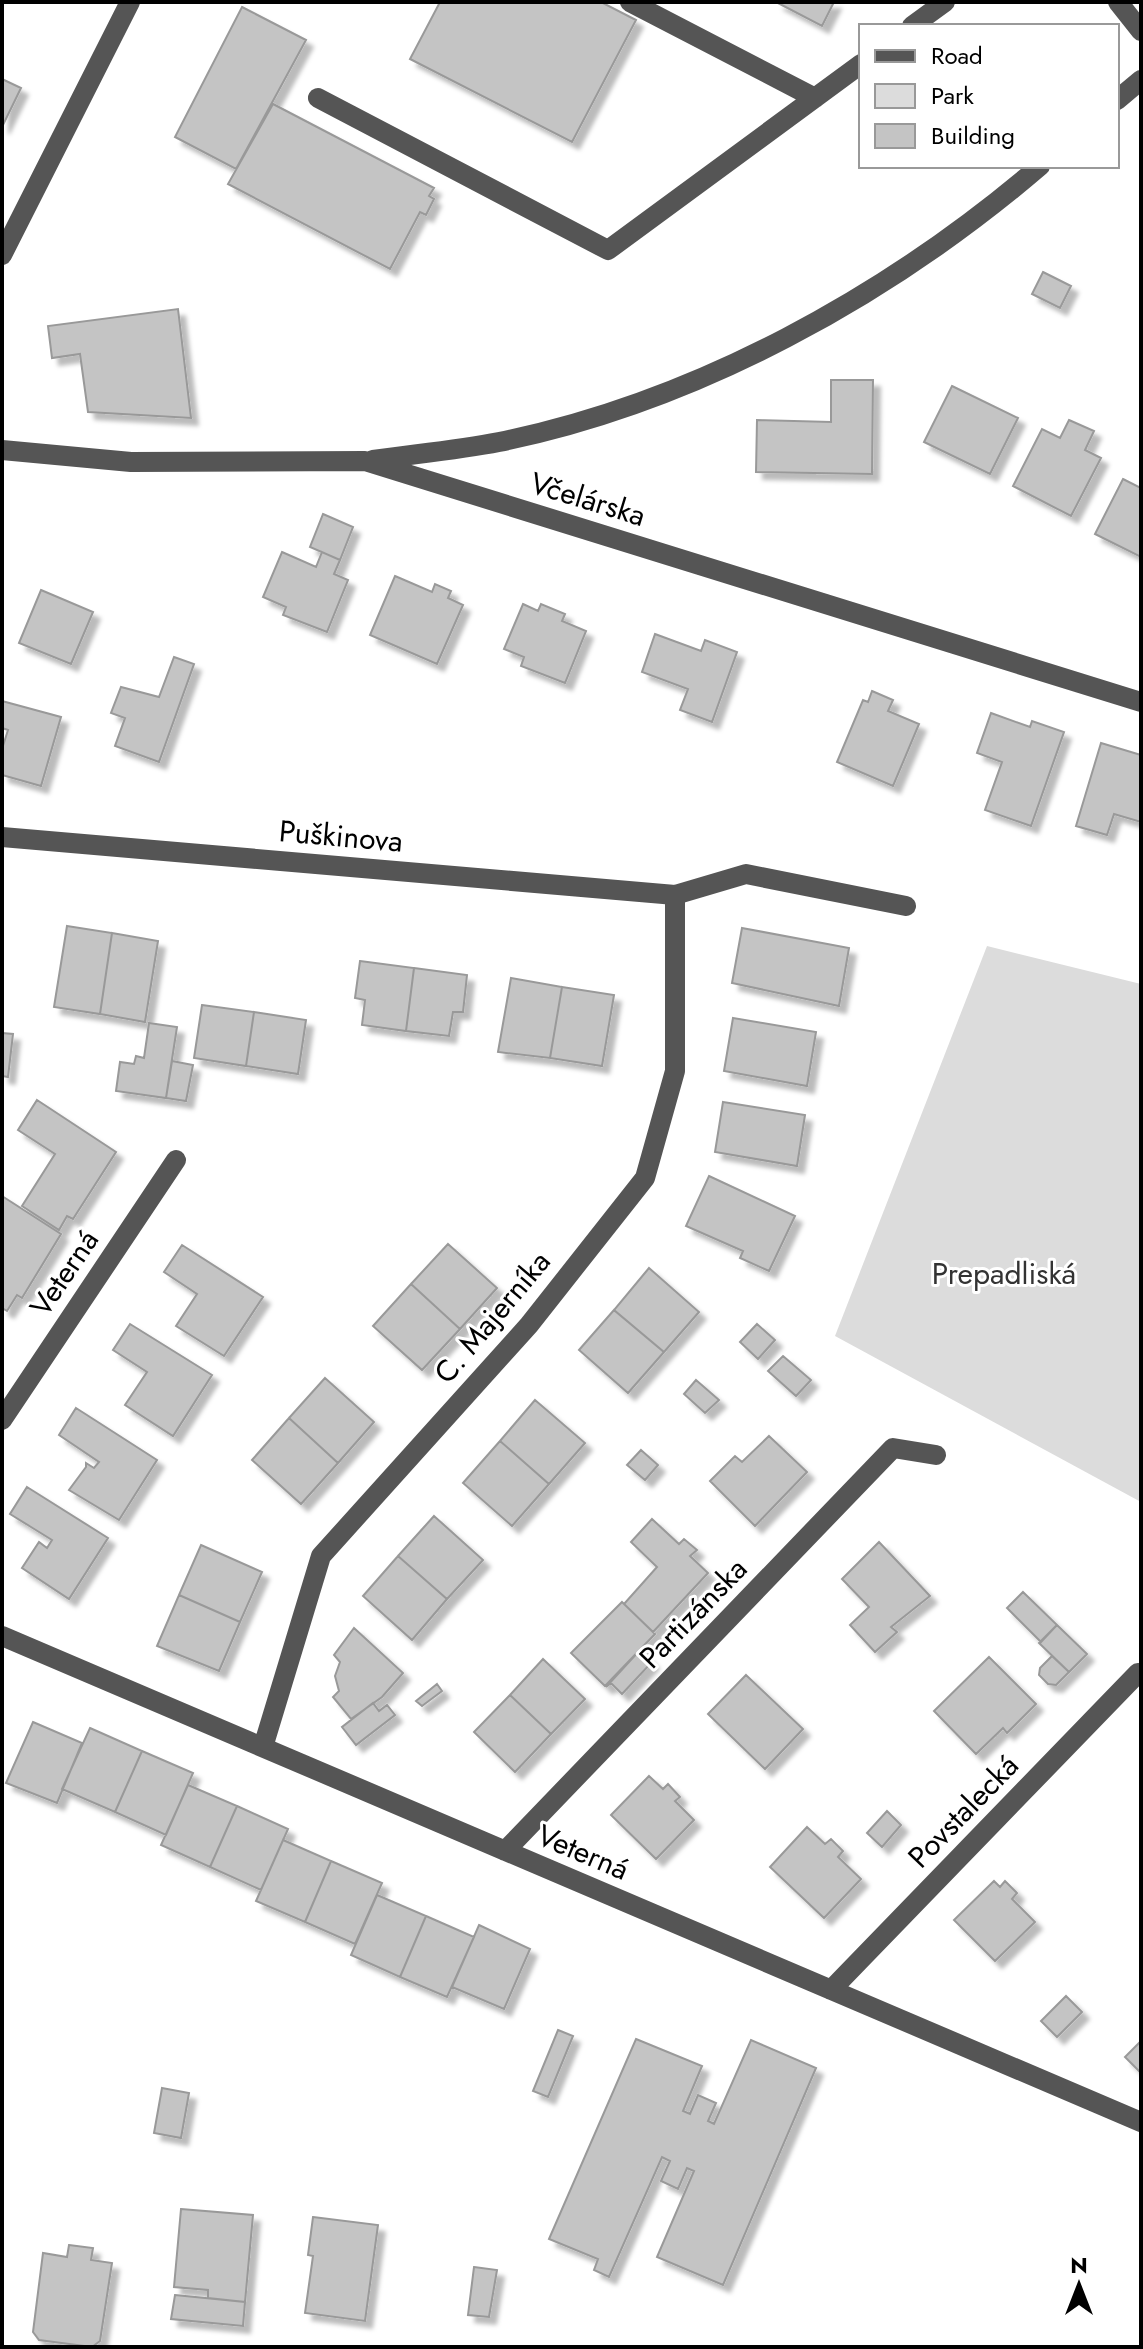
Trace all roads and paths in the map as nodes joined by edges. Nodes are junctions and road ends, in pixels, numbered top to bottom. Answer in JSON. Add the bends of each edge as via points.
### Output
{"nodes":[{"id":1,"x":130,"y":2,"type":"edge"},
{"id":2,"x":630,"y":2,"type":"edge"},
{"id":3,"x":945,"y":2,"type":"edge"},
{"id":4,"x":1118,"y":2,"type":"edge"},
{"id":5,"x":915,"y":24,"type":"edge"},
{"id":6,"x":1141,"y":31,"type":"edge"},
{"id":7,"x":859,"y":65,"type":"edge"},
{"id":8,"x":1141,"y":80,"type":"edge"},
{"id":9,"x":318,"y":98,"type":"dead end"},
{"id":10,"x":815,"y":98,"type":"junction"},
{"id":11,"x":1119,"y":98,"type":"edge"},
{"id":12,"x":1037,"y":168,"type":"edge"},
{"id":13,"x":2,"y":255,"type":"edge"},
{"id":14,"x":2,"y":450,"type":"edge"},
{"id":15,"x":365,"y":461,"type":"junction"},
{"id":16,"x":1141,"y":702,"type":"edge"},
{"id":17,"x":2,"y":837,"type":"edge"},
{"id":18,"x":675,"y":895,"type":"junction"},
{"id":19,"x":906,"y":906,"type":"dead end"},
{"id":20,"x":176,"y":1160,"type":"dead end"},
{"id":21,"x":2,"y":1420,"type":"edge"},
{"id":22,"x":936,"y":1455,"type":"dead end"},
{"id":23,"x":2,"y":1636,"type":"edge"},
{"id":24,"x":1138,"y":1673,"type":"dead end"},
{"id":25,"x":263,"y":1747,"type":"junction"},
{"id":26,"x":505,"y":1851,"type":"junction"},
{"id":27,"x":831,"y":1990,"type":"junction"},
{"id":28,"x":1141,"y":2122,"type":"edge"}],
"edges":[{"from":1,"to":13,"type":"street"},
{"from":2,"to":10,"type":"street"},
{"from":3,"to":5,"type":"street"},
{"from":4,"to":6,"type":"street"},
{"from":7,"to":10,"type":"street"},
{"from":8,"to":11,"type":"street"},
{"from":9,"to":10,"type":"street","via":[[608,250]]},
{"from":12,"to":15,"type":"street","via":[[923,254],[817,320],[712,373],[609,411],[500,442]]},
{"from":14,"to":15,"type":"street","name":"Včelárska","via":[[131,462]]},
{"from":15,"to":16,"type":"street","name":"Včelárska"},
{"from":17,"to":18,"type":"street","name":"Puškinova"},
{"from":18,"to":19,"type":"street","via":[[746,874]]},
{"from":18,"to":25,"type":"street","name":"C. Majerníka","via":[[675,1071],[645,1178],[529,1325],[321,1556]]},
{"from":20,"to":21,"type":"street","name":"Veterná"},
{"from":22,"to":26,"type":"street","name":"Partizánska","via":[[893,1448]]},
{"from":23,"to":25,"type":"street","name":"Veterná"},
{"from":24,"to":27,"type":"street","name":"Povstalecká"},
{"from":25,"to":26,"type":"street","name":"Veterná"},
{"from":26,"to":27,"type":"street","name":"Veterná"},
{"from":27,"to":28,"type":"street","name":"Veterná"}]}
